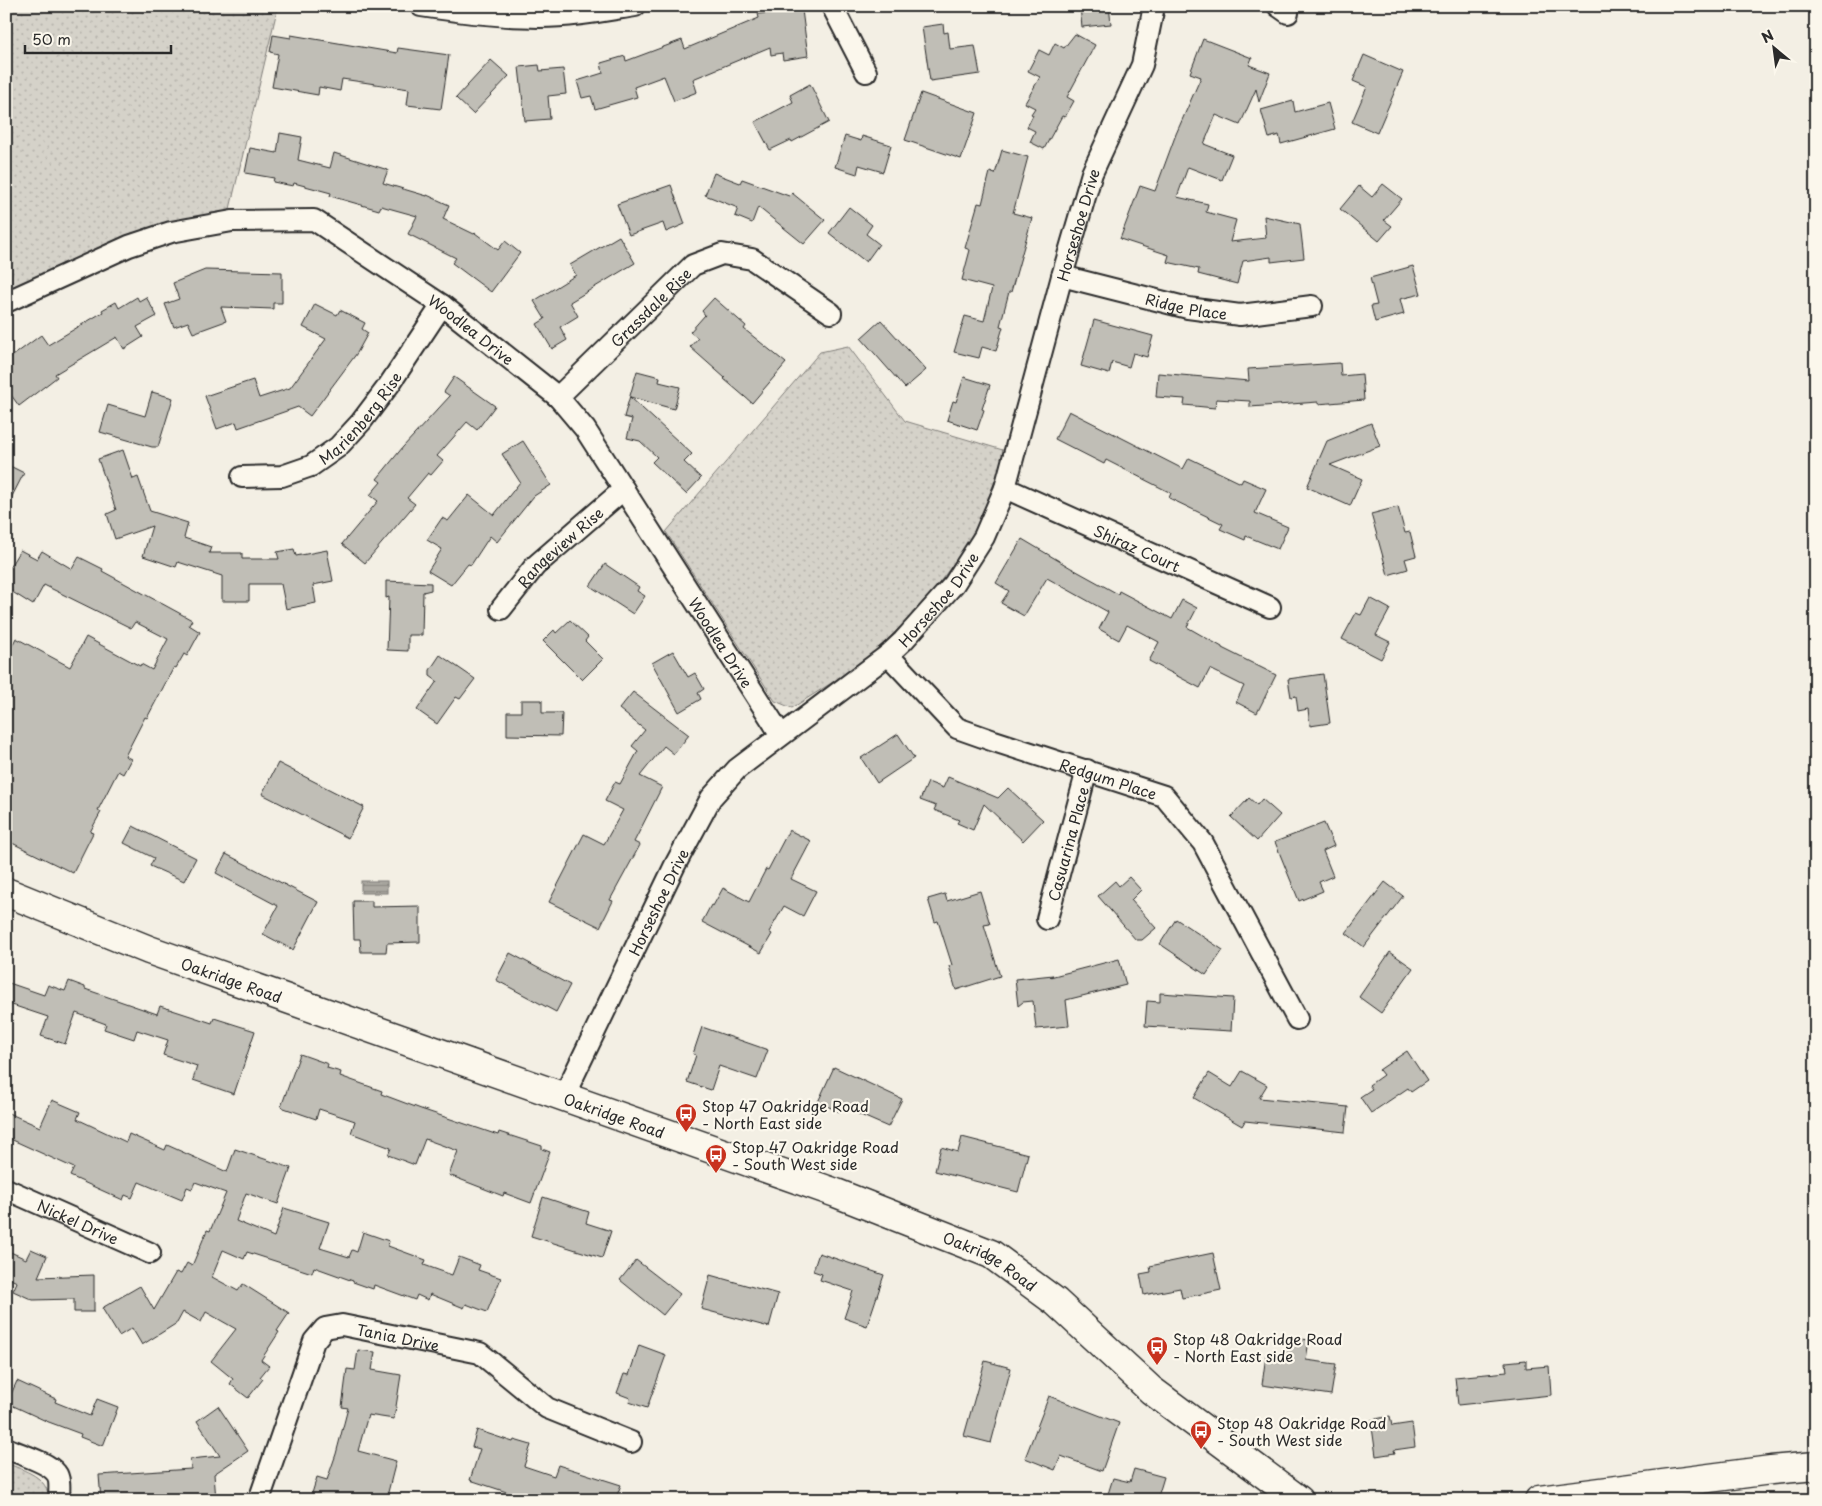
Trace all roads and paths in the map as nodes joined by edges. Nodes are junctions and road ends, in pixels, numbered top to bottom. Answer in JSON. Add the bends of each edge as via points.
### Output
{"nodes":[{"id":1,"x":422,"y":6,"type":"edge"},
{"id":2,"x":635,"y":6,"type":"edge"},
{"id":3,"x":832,"y":6,"type":"edge"},
{"id":4,"x":1160,"y":7,"type":"edge"},
{"id":5,"x":581,"y":11,"type":"edge"},
{"id":6,"x":866,"y":72,"type":"dead end"},
{"id":7,"x":1062,"y":276,"type":"junction"},
{"id":8,"x":6,"y":302,"type":"edge"},
{"id":9,"x":442,"y":305,"type":"junction"},
{"id":10,"x":1312,"y":306,"type":"dead end"},
{"id":11,"x":831,"y":313,"type":"dead end"},
{"id":12,"x":558,"y":397,"type":"junction"},
{"id":13,"x":242,"y":477,"type":"dead end"},
{"id":14,"x":1005,"y":488,"type":"junction"},
{"id":15,"x":624,"y":489,"type":"junction"},
{"id":16,"x":1270,"y":606,"type":"dead end"},
{"id":17,"x":501,"y":609,"type":"dead end"},
{"id":18,"x":888,"y":655,"type":"junction"},
{"id":19,"x":781,"y":735,"type":"junction"},
{"id":20,"x":1087,"y":770,"type":"junction"},
{"id":21,"x":6,"y":892,"type":"edge"},
{"id":22,"x":1047,"y":919,"type":"dead end"},
{"id":23,"x":1297,"y":1019,"type":"dead end"},
{"id":24,"x":564,"y":1098,"type":"junction"},
{"id":25,"x":6,"y":1189,"type":"edge"},
{"id":26,"x":150,"y":1253,"type":"dead end"},
{"id":27,"x":631,"y":1442,"type":"dead end"},
{"id":28,"x":6,"y":1448,"type":"edge"},
{"id":29,"x":1816,"y":1466,"type":"edge"},
{"id":30,"x":60,"y":1500,"type":"edge"},
{"id":31,"x":259,"y":1500,"type":"edge"},
{"id":32,"x":1299,"y":1500,"type":"edge"},
{"id":33,"x":1539,"y":1500,"type":"edge"}],
"edges":[{"from":1,"to":5,"type":"street","via":[[459,12],[540,17]]},
{"from":2,"to":5,"type":"street"},
{"from":3,"to":6,"type":"street"},
{"from":4,"to":7,"type":"street","name":"Horseshoe Drive","via":[[1142,65],[1092,173]]},
{"from":7,"to":10,"type":"street","name":"Ridge Place","via":[[1188,308],[1240,315]]},
{"from":7,"to":14,"type":"street","name":"Horseshoe Drive"},
{"from":8,"to":9,"type":"street","name":"Woodlea Drive","via":[[129,246],[171,232],[232,221],[314,220]]},
{"from":9,"to":12,"type":"street","name":"Woodlea Drive"},
{"from":9,"to":13,"type":"street","name":"Marienberg Rise","via":[[389,384],[338,447],[311,466],[282,476]]},
{"from":11,"to":12,"type":"street","name":"Grassdale Rise","via":[[752,259],[722,254],[693,265]]},
{"from":12,"to":15,"type":"street","name":"Woodlea Drive","via":[[586,429]]},
{"from":14,"to":16,"type":"street","name":"Shiraz Court"},
{"from":14,"to":18,"type":"street","name":"Horseshoe Drive","via":[[984,537],[954,584]]},
{"from":15,"to":17,"type":"street","name":"Rangeview Rise","via":[[535,566]]},
{"from":15,"to":19,"type":"street","name":"Woodlea Drive"},
{"from":18,"to":19,"type":"street","name":"Horseshoe Drive"},
{"from":18,"to":20,"type":"street","name":"Redgum Place","via":[[957,728]]},
{"from":19,"to":24,"type":"street","name":"Horseshoe Drive","via":[[738,769],[711,798]]},
{"from":20,"to":22,"type":"street","name":"Casuarina Place"},
{"from":20,"to":23,"type":"street","name":"Redgum Place","via":[[1164,796],[1203,843]]},
{"from":21,"to":24,"type":"street","name":"Oakridge Road","via":[[149,950]]},
{"from":24,"to":32,"type":"street","name":"Oakridge Road","via":[[836,1193],[991,1254],[1056,1302],[1151,1390]]},
{"from":25,"to":26,"type":"street","name":"Nickel Drive"},
{"from":27,"to":31,"type":"street","name":"Tania Drive","via":[[546,1408],[480,1353],[342,1325],[325,1328],[314,1341]]},
{"from":28,"to":30,"type":"street","via":[[57,1473]]},
{"from":29,"to":33,"type":"street"}]}
